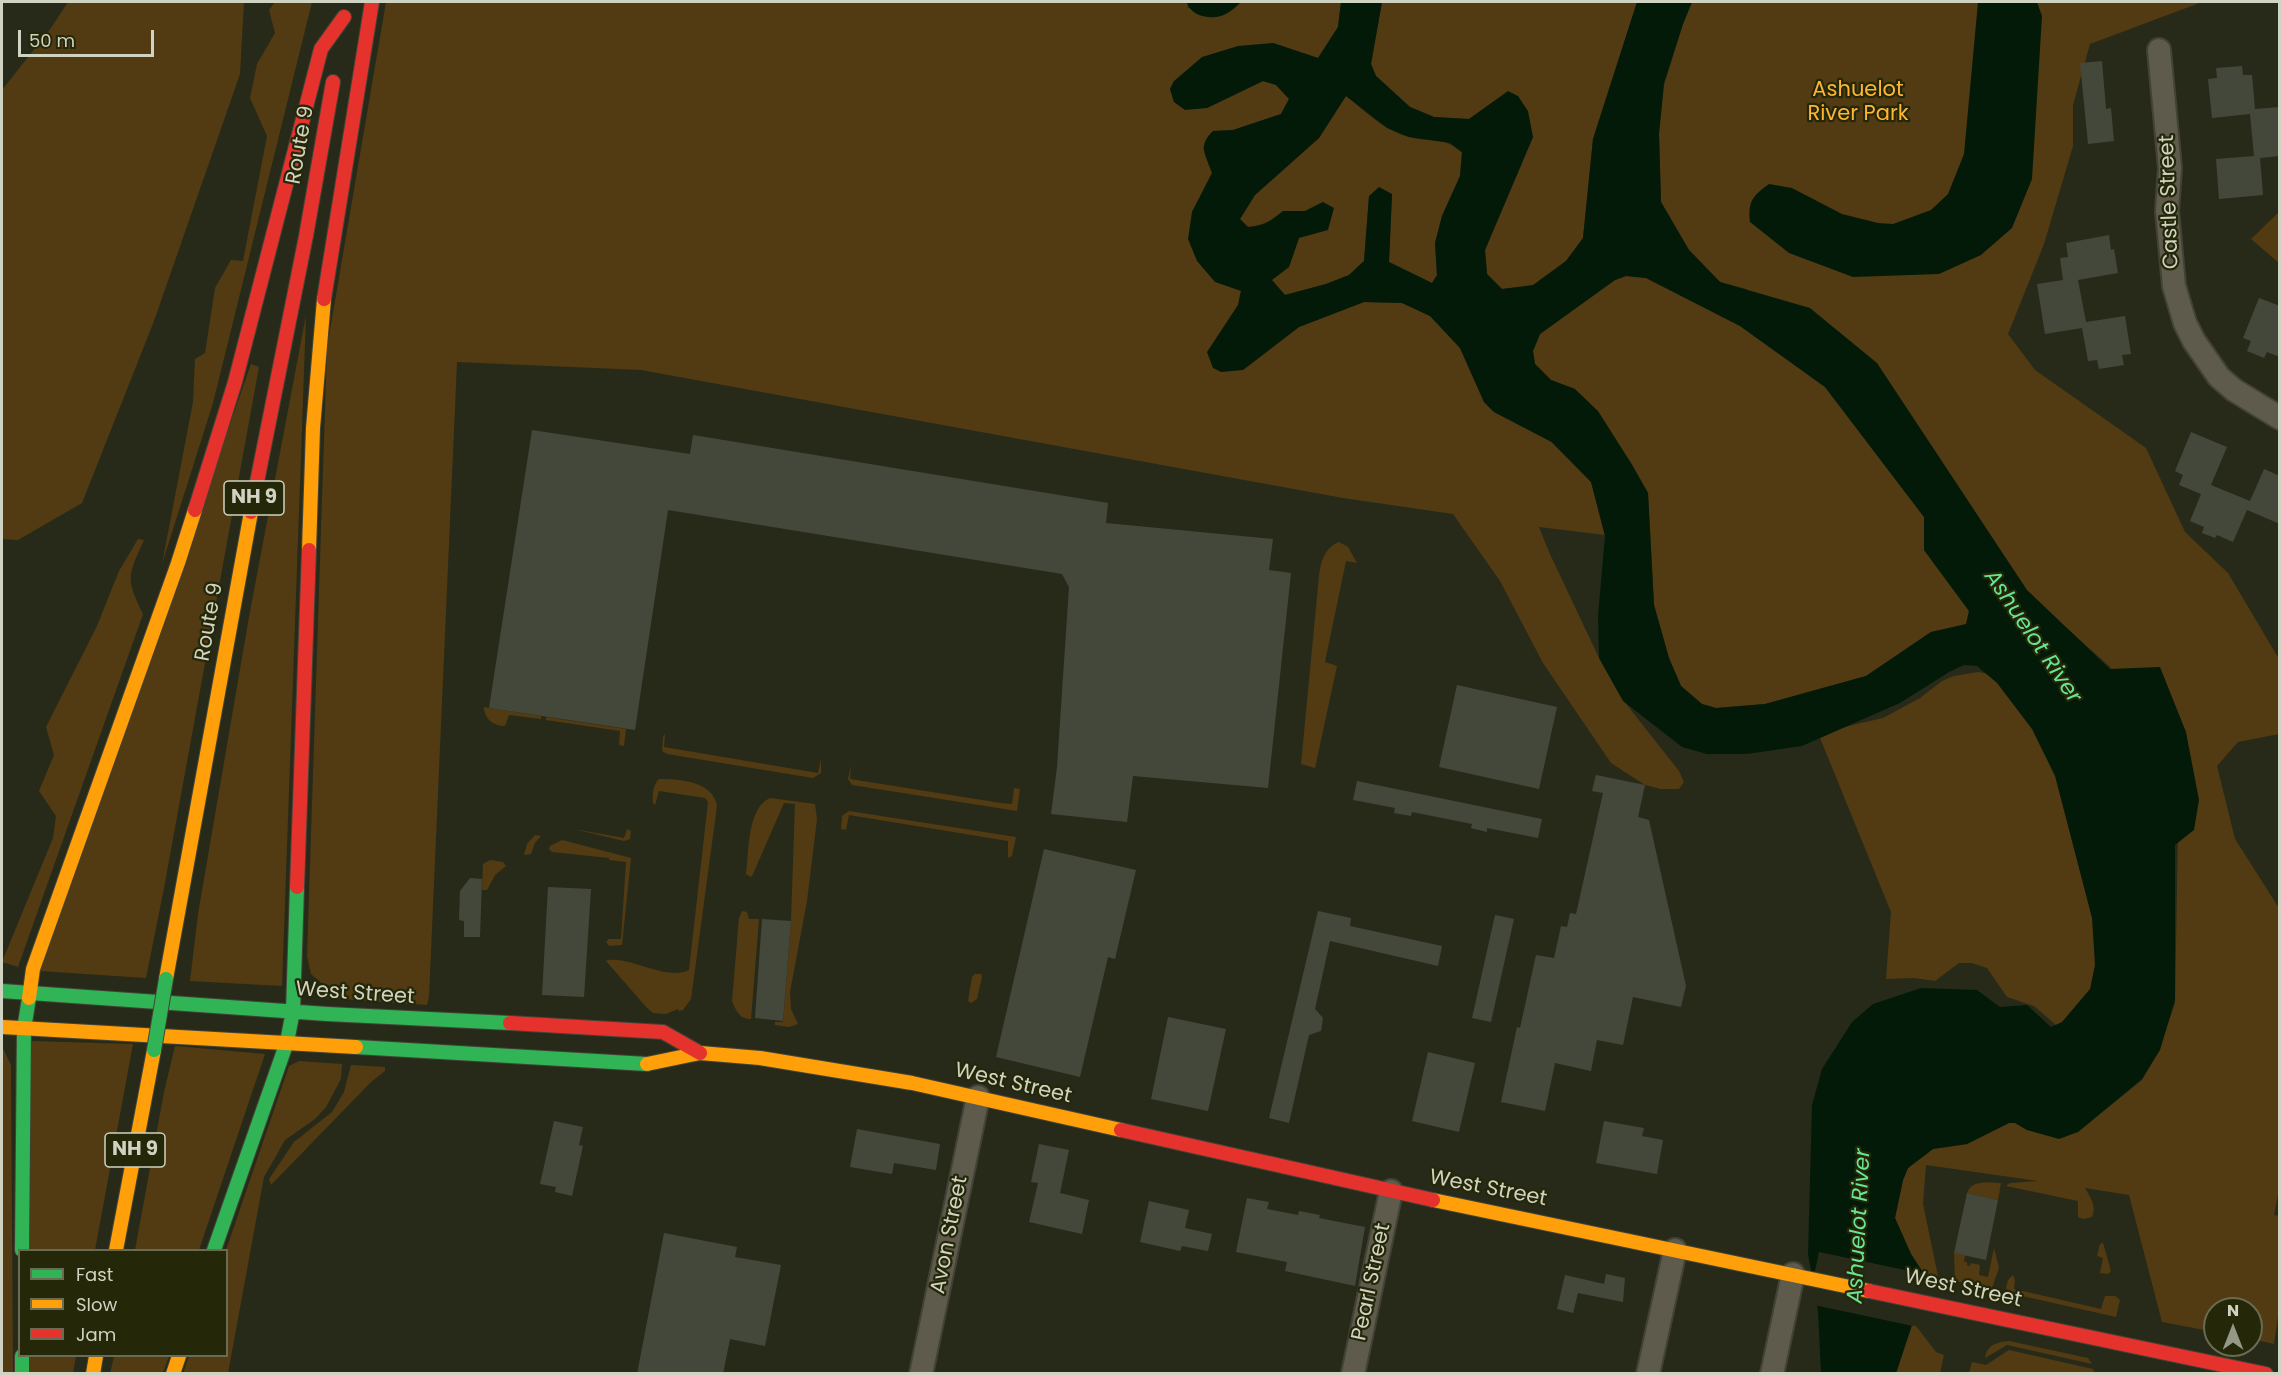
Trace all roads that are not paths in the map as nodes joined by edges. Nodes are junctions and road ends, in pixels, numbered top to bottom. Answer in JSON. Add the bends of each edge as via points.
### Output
{"nodes":[{"id":1,"x":347,"y":2,"type":"edge"},
{"id":2,"x":372,"y":2,"type":"edge"},
{"id":3,"x":344,"y":17,"type":"junction"},
{"id":4,"x":2159,"y":50,"type":"dead end"},
{"id":5,"x":2280,"y":417,"type":"edge"},
{"id":6,"x":2,"y":991,"type":"edge"},
{"id":7,"x":29,"y":992,"type":"junction"},
{"id":8,"x":293,"y":1011,"type":"junction"},
{"id":9,"x":2,"y":1027,"type":"edge"},
{"id":10,"x":24,"y":1029,"type":"junction"},
{"id":11,"x":287,"y":1042,"type":"junction"},
{"id":12,"x":700,"y":1053,"type":"junction"},
{"id":13,"x":978,"y":1097,"type":"junction"},
{"id":14,"x":1391,"y":1191,"type":"junction"},
{"id":15,"x":22,"y":1249,"type":"edge"},
{"id":16,"x":116,"y":1249,"type":"edge"},
{"id":17,"x":215,"y":1249,"type":"edge"},
{"id":18,"x":1675,"y":1250,"type":"junction"},
{"id":19,"x":1803,"y":1276,"type":"junction"},
{"id":20,"x":22,"y":1357,"type":"edge"},
{"id":21,"x":96,"y":1357,"type":"edge"},
{"id":22,"x":179,"y":1357,"type":"edge"},
{"id":23,"x":22,"y":1374,"type":"edge"},
{"id":24,"x":93,"y":1374,"type":"edge"},
{"id":25,"x":174,"y":1374,"type":"edge"},
{"id":26,"x":921,"y":1374,"type":"edge"},
{"id":27,"x":1353,"y":1374,"type":"edge"},
{"id":28,"x":1648,"y":1374,"type":"edge"},
{"id":29,"x":1772,"y":1374,"type":"edge"},
{"id":30,"x":2266,"y":1374,"type":"edge"}],
"edges":[{"from":1,"to":3,"type":"main road","name":"Route 9","number":"NH 9"},
{"from":2,"to":8,"type":"main road","via":[[327,273],[318,352]]},
{"from":3,"to":7,"type":"main road","via":[[321,49],[236,382],[178,563],[33,969]]},
{"from":3,"to":16,"type":"main road","name":"Route 9","number":"NH 9","bridge":true},
{"from":4,"to":5,"type":"street","name":"Castle Street","via":[[2170,158],[2167,212],[2174,286],[2185,323],[2219,377]]},
{"from":6,"to":7,"type":"main road","name":"West Street"},
{"from":7,"to":8,"type":"main road","name":"West Street"},
{"from":7,"to":10,"type":"main road"},
{"from":8,"to":11,"type":"main road"},
{"from":8,"to":12,"type":"main road","name":"West Street","via":[[663,1032]]},
{"from":9,"to":10,"type":"main road","name":"West Street"},
{"from":10,"to":11,"type":"main road","name":"West Street"},
{"from":10,"to":15,"type":"main road"},
{"from":11,"to":12,"type":"main road","name":"West Street","via":[[649,1064]]},
{"from":11,"to":17,"type":"main road"},
{"from":12,"to":13,"type":"main road","name":"West Street","via":[[771,1060]]},
{"from":13,"to":14,"type":"main road","name":"West Street"},
{"from":13,"to":26,"type":"street","name":"Avon Street"},
{"from":14,"to":18,"type":"main road","name":"West Street"},
{"from":14,"to":27,"type":"street","name":"Pearl Street"},
{"from":18,"to":19,"type":"main road","name":"West Street"},
{"from":18,"to":28,"type":"street"},
{"from":19,"to":29,"type":"street"},
{"from":19,"to":30,"type":"main road","name":"West Street"},
{"from":20,"to":23,"type":"main road"},
{"from":21,"to":24,"type":"main road"},
{"from":22,"to":25,"type":"main road"}]}
